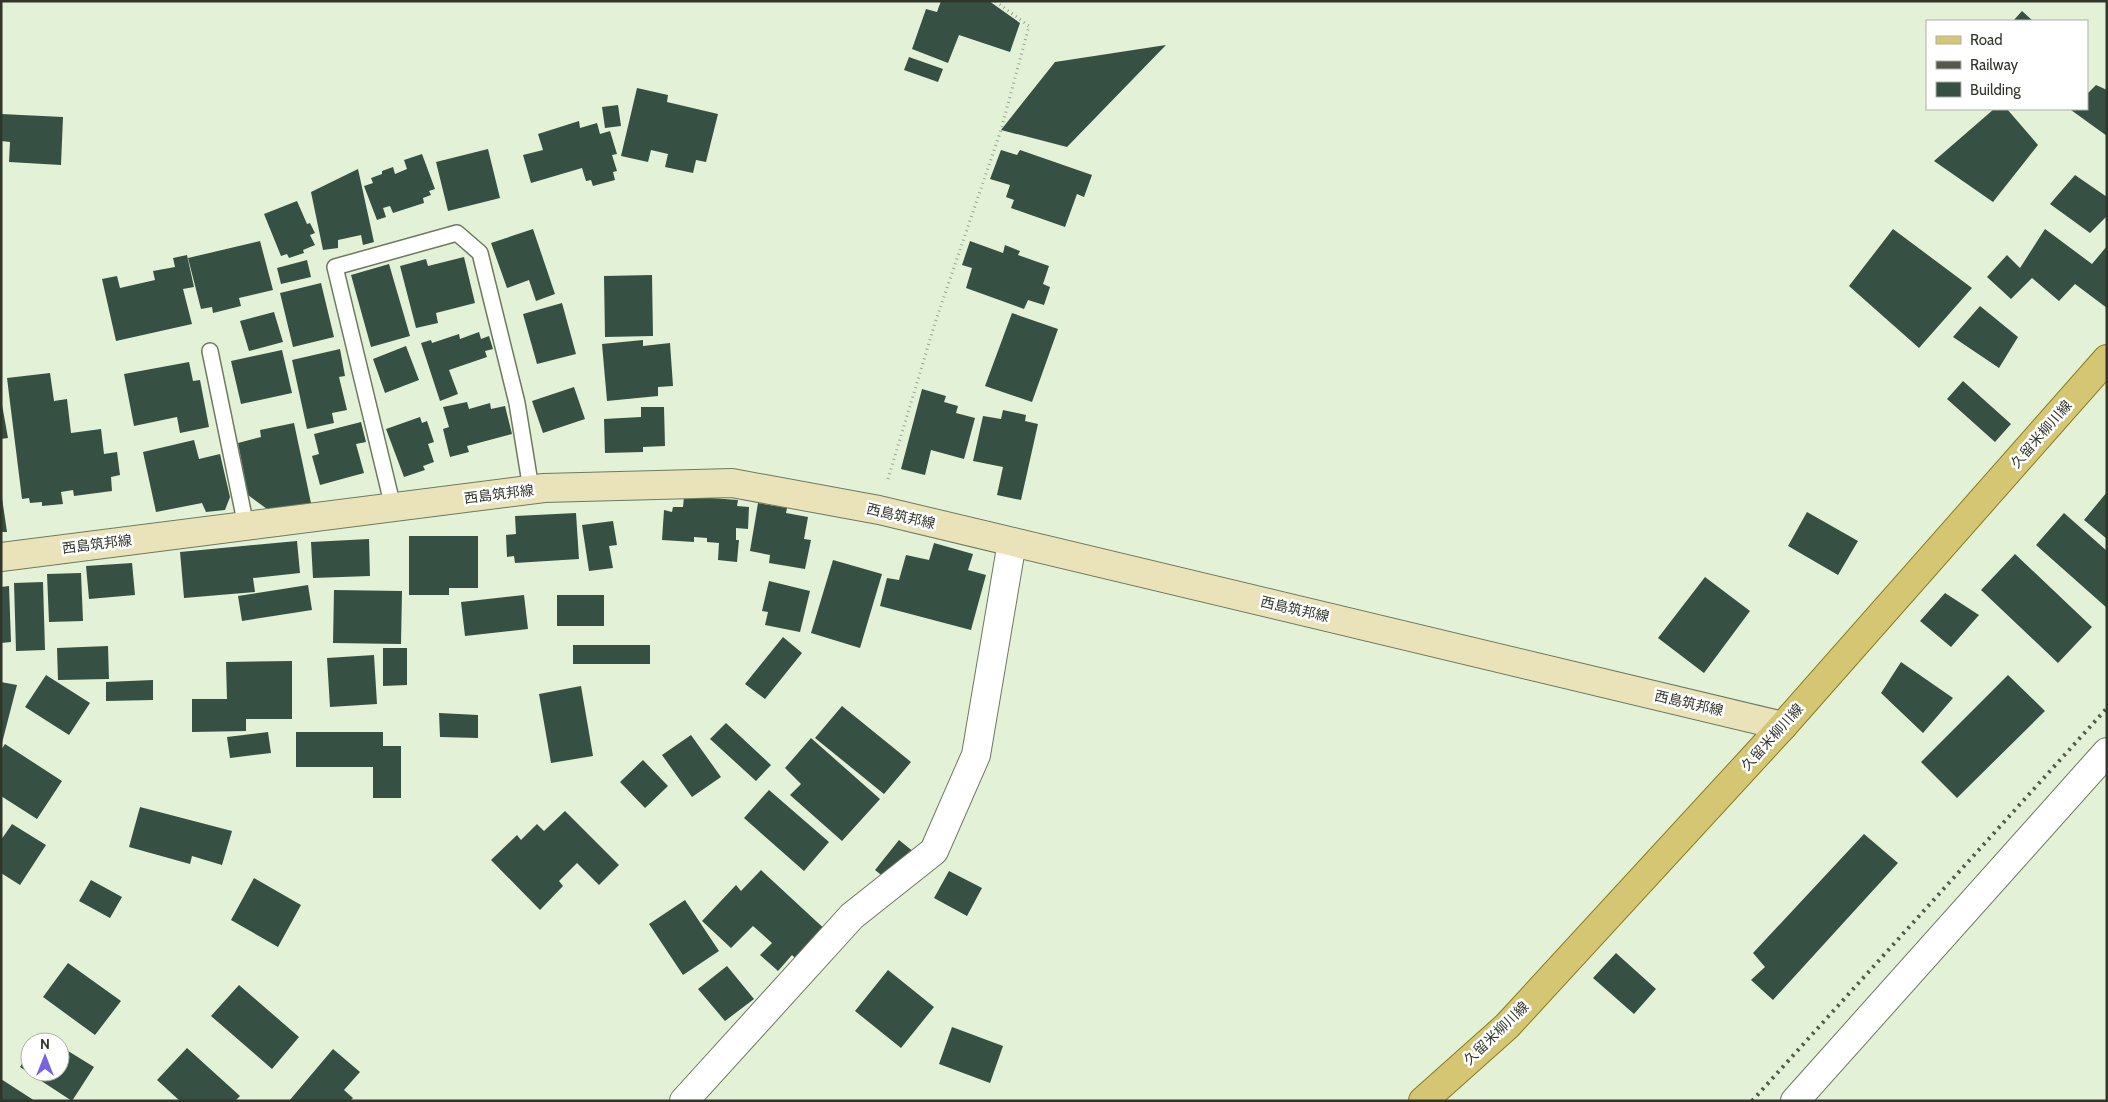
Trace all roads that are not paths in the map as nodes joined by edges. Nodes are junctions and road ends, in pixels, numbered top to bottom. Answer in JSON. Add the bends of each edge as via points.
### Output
{"nodes":[{"id":1,"x":210,"y":352,"type":"dead end"},
{"id":2,"x":2107,"y":359,"type":"edge"},
{"id":3,"x":531,"y":489,"type":"junction"},
{"id":4,"x":393,"y":507,"type":"junction"},
{"id":5,"x":246,"y":526,"type":"junction"},
{"id":6,"x":1012,"y":542,"type":"junction"},
{"id":7,"x":1,"y":557,"type":"edge"},
{"id":8,"x":1783,"y":726,"type":"junction"},
{"id":9,"x":2107,"y":752,"type":"edge"},
{"id":10,"x":684,"y":1101,"type":"edge"},
{"id":11,"x":1423,"y":1101,"type":"edge"},
{"id":12,"x":1795,"y":1101,"type":"edge"}],
"edges":[{"from":1,"to":5,"type":"lane"},
{"from":2,"to":8,"type":"main road","name":"久留米柳川線"},
{"from":3,"to":4,"type":"main road","name":"西島筑邦線"},
{"from":3,"to":4,"type":"lane","via":[[517,403],[480,253],[457,233],[334,267]]},
{"from":3,"to":6,"type":"main road","name":"西島筑邦線","via":[[732,483],[879,510]]},
{"from":4,"to":5,"type":"main road","name":"西島筑邦線"},
{"from":5,"to":7,"type":"main road","name":"西島筑邦線"},
{"from":6,"to":8,"type":"main road","name":"西島筑邦線"},
{"from":6,"to":10,"type":"street","via":[[976,755],[934,851],[852,916]]},
{"from":8,"to":11,"type":"main road","name":"久留米柳川線","via":[[1508,1026]]},
{"from":9,"to":12,"type":"street"}]}
